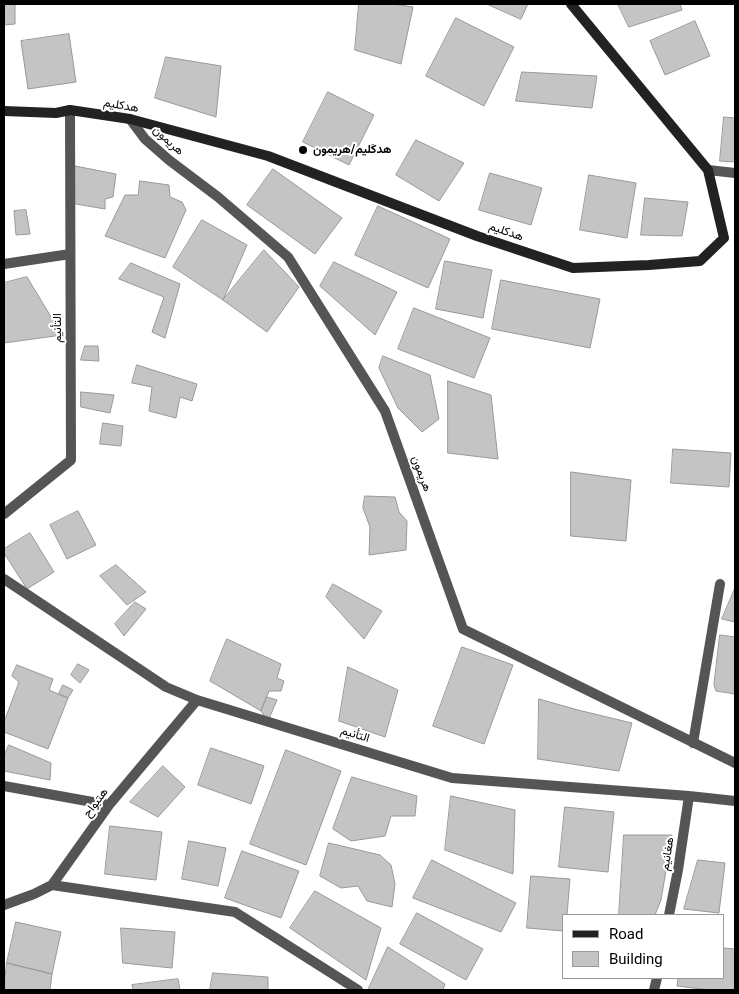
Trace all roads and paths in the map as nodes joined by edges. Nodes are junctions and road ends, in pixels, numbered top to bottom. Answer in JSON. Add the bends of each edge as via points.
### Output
{"nodes":[{"id":1,"x":571,"y":4,"type":"edge"},
{"id":2,"x":70,"y":110,"type":"junction"},
{"id":3,"x":4,"y":111,"type":"edge"},
{"id":4,"x":130,"y":119,"type":"junction"},
{"id":5,"x":708,"y":170,"type":"junction"},
{"id":6,"x":735,"y":173,"type":"edge"},
{"id":7,"x":70,"y":254,"type":"junction"},
{"id":8,"x":4,"y":264,"type":"edge"},
{"id":9,"x":4,"y":514,"type":"edge"},
{"id":10,"x":4,"y":579,"type":"edge"},
{"id":11,"x":720,"y":584,"type":"dead end"},
{"id":12,"x":198,"y":700,"type":"junction"},
{"id":13,"x":693,"y":742,"type":"junction"},
{"id":14,"x":735,"y":763,"type":"edge"},
{"id":15,"x":4,"y":786,"type":"edge"},
{"id":16,"x":689,"y":796,"type":"junction"},
{"id":17,"x":735,"y":801,"type":"edge"},
{"id":18,"x":109,"y":805,"type":"junction"},
{"id":19,"x":52,"y":885,"type":"junction"},
{"id":20,"x":4,"y":905,"type":"edge"},
{"id":21,"x":669,"y":914,"type":"edge"},
{"id":22,"x":358,"y":990,"type":"edge"}],
"edges":[{"from":1,"to":5,"type":"street","name":"هدكليم"},
{"from":2,"to":3,"type":"street","name":"هدكليم","via":[[56,113]]},
{"from":2,"to":4,"type":"street","name":"هدكليم"},
{"from":2,"to":7,"type":"street","name":"التأنيم"},
{"from":4,"to":5,"type":"street","name":"هدكليم","via":[[268,156],[477,236],[572,268],[700,261],[724,238]]},
{"from":4,"to":13,"type":"street","name":"هريمون","via":[[145,139],[169,160],[288,257],[385,411],[463,630]]},
{"from":5,"to":6,"type":"street"},
{"from":7,"to":8,"type":"street"},
{"from":7,"to":9,"type":"street","name":"التأنيم","via":[[71,460]]},
{"from":10,"to":12,"type":"street","name":"التأنيم","via":[[166,686]]},
{"from":11,"to":13,"type":"street"},
{"from":12,"to":16,"type":"street","name":"التأنيم","via":[[452,778]]},
{"from":12,"to":18,"type":"street","name":"هتبواح"},
{"from":13,"to":14,"type":"street","name":"هريمون"},
{"from":15,"to":18,"type":"street"},
{"from":16,"to":17,"type":"street","name":"التأنيم"},
{"from":16,"to":21,"type":"street","name":"هغانيم"},
{"from":18,"to":19,"type":"street","name":"هتبواح"},
{"from":19,"to":20,"type":"street","name":"هتبواح"},
{"from":19,"to":22,"type":"street","via":[[235,912]]}]}
